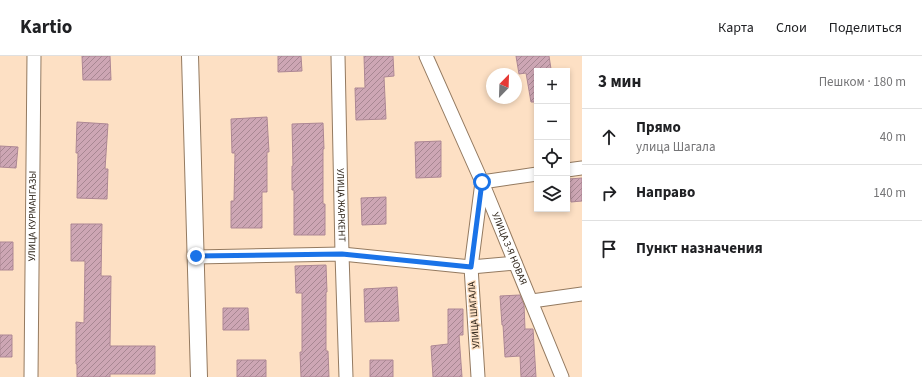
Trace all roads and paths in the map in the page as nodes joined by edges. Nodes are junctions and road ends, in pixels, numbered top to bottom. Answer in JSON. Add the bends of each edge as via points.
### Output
{"nodes":[{"id":1,"x":34,"y":56,"type":"edge"},
{"id":2,"x":190,"y":56,"type":"edge"},
{"id":3,"x":338,"y":56,"type":"edge"},
{"id":4,"x":426,"y":56,"type":"edge"},
{"id":5,"x":582,"y":168,"type":"edge"},
{"id":6,"x":570,"y":170,"type":"edge"},
{"id":7,"x":534,"y":174,"type":"edge"},
{"id":8,"x":482,"y":182,"type":"junction"},
{"id":9,"x":342,"y":254,"type":"junction"},
{"id":10,"x":196,"y":256,"type":"junction"},
{"id":11,"x":515,"y":263,"type":"junction"},
{"id":12,"x":471,"y":267,"type":"junction"},
{"id":13,"x":582,"y":294,"type":"edge"},
{"id":14,"x":532,"y":301,"type":"junction"},
{"id":15,"x":31,"y":377,"type":"edge"},
{"id":16,"x":199,"y":377,"type":"edge"},
{"id":17,"x":346,"y":377,"type":"edge"},
{"id":18,"x":478,"y":377,"type":"edge"},
{"id":19,"x":562,"y":377,"type":"edge"}],
"edges":[{"from":1,"to":15,"type":"street","name":"УЛИЦА КУРМАНГАЗЫ"},
{"from":2,"to":10,"type":"street"},
{"from":3,"to":9,"type":"street","name":"УЛИЦА ЖАРКЕНТ"},
{"from":4,"to":8,"type":"street","name":"УЛИЦА 3-Я НОВАЯ"},
{"from":5,"to":6,"type":"street"},
{"from":7,"to":8,"type":"street"},
{"from":8,"to":11,"type":"street","name":"УЛИЦА 3-Я НОВАЯ"},
{"from":8,"to":12,"type":"street","name":"УЛИЦА ШАГАЛА"},
{"from":9,"to":10,"type":"street"},
{"from":9,"to":12,"type":"street"},
{"from":9,"to":17,"type":"street","name":"УЛИЦА ЖАРКЕНТ"},
{"from":10,"to":16,"type":"street"},
{"from":11,"to":12,"type":"street"},
{"from":11,"to":14,"type":"street","name":"УЛИЦА 3-Я НОВАЯ"},
{"from":12,"to":18,"type":"street","name":"УЛИЦА ШАГАЛА"},
{"from":13,"to":14,"type":"street"},
{"from":14,"to":19,"type":"street","name":"УЛИЦА 3-Я НОВАЯ"}]}
